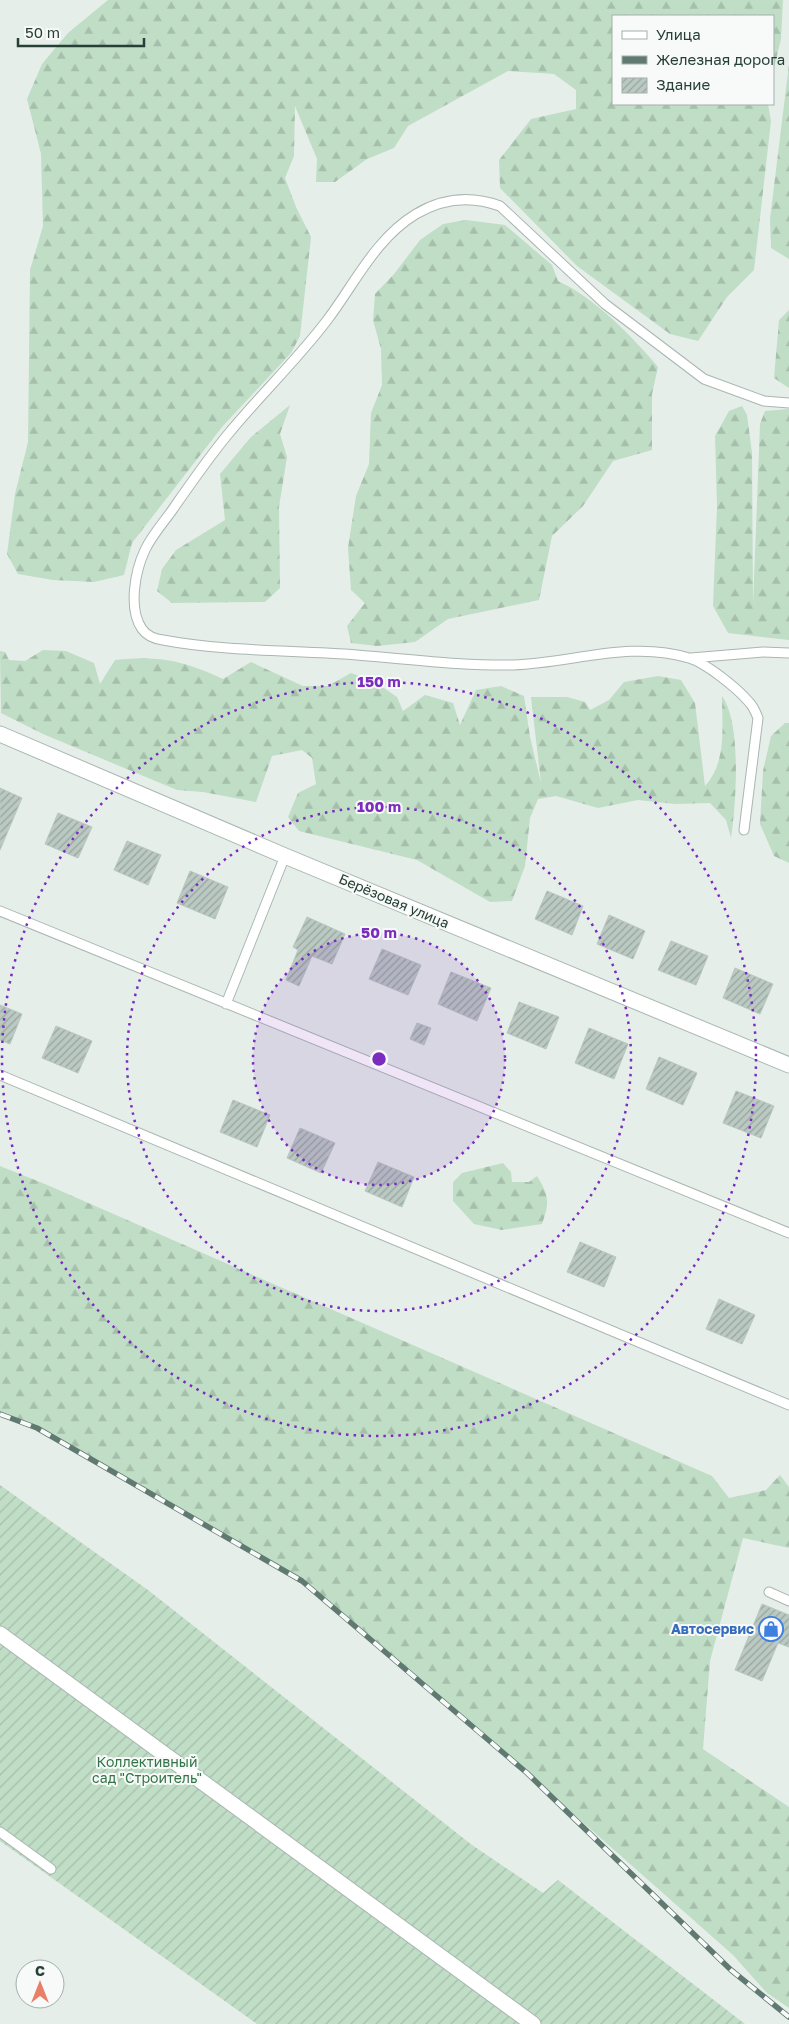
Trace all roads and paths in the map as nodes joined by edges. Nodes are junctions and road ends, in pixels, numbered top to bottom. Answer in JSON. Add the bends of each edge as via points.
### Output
{"nodes":[{"id":1,"x":789,"y":403,"type":"edge"},
{"id":2,"x":789,"y":653,"type":"edge"},
{"id":3,"x":691,"y":658,"type":"junction"},
{"id":4,"x":0,"y":734,"type":"edge"},
{"id":5,"x":744,"y":830,"type":"dead end"},
{"id":6,"x":285,"y":856,"type":"junction"},
{"id":7,"x":0,"y":911,"type":"edge"},
{"id":8,"x":226,"y":1004,"type":"junction"},
{"id":9,"x":789,"y":1065,"type":"edge"},
{"id":10,"x":0,"y":1076,"type":"edge"},
{"id":11,"x":789,"y":1233,"type":"edge"},
{"id":12,"x":789,"y":1405,"type":"edge"},
{"id":13,"x":769,"y":1592,"type":"dead end"},
{"id":14,"x":789,"y":1601,"type":"edge"},
{"id":15,"x":0,"y":1634,"type":"edge"},
{"id":16,"x":0,"y":1832,"type":"edge"},
{"id":17,"x":51,"y":1869,"type":"dead end"},
{"id":18,"x":533,"y":2024,"type":"edge"}],
"edges":[{"from":1,"to":3,"type":"lane","via":[[764,401],[704,379],[606,304],[500,206],[485,200],[459,198],[438,203],[396,228],[366,263],[328,320],[227,435],[188,487],[145,550],[137,573],[135,594],[140,628],[148,636],[161,640],[217,647],[515,665],[596,653],[655,652]]},
{"from":2,"to":3,"type":"lane"},
{"from":3,"to":5,"type":"lane","via":[[751,703],[758,718]]},
{"from":4,"to":6,"type":"street","name":"Берёзовая улица"},
{"from":6,"to":8,"type":"lane"},
{"from":6,"to":9,"type":"street","name":"Берёзовая улица"},
{"from":7,"to":8,"type":"lane"},
{"from":8,"to":11,"type":"lane"},
{"from":10,"to":12,"type":"lane"},
{"from":13,"to":14,"type":"lane"},
{"from":15,"to":18,"type":"street"},
{"from":16,"to":17,"type":"lane"}]}
